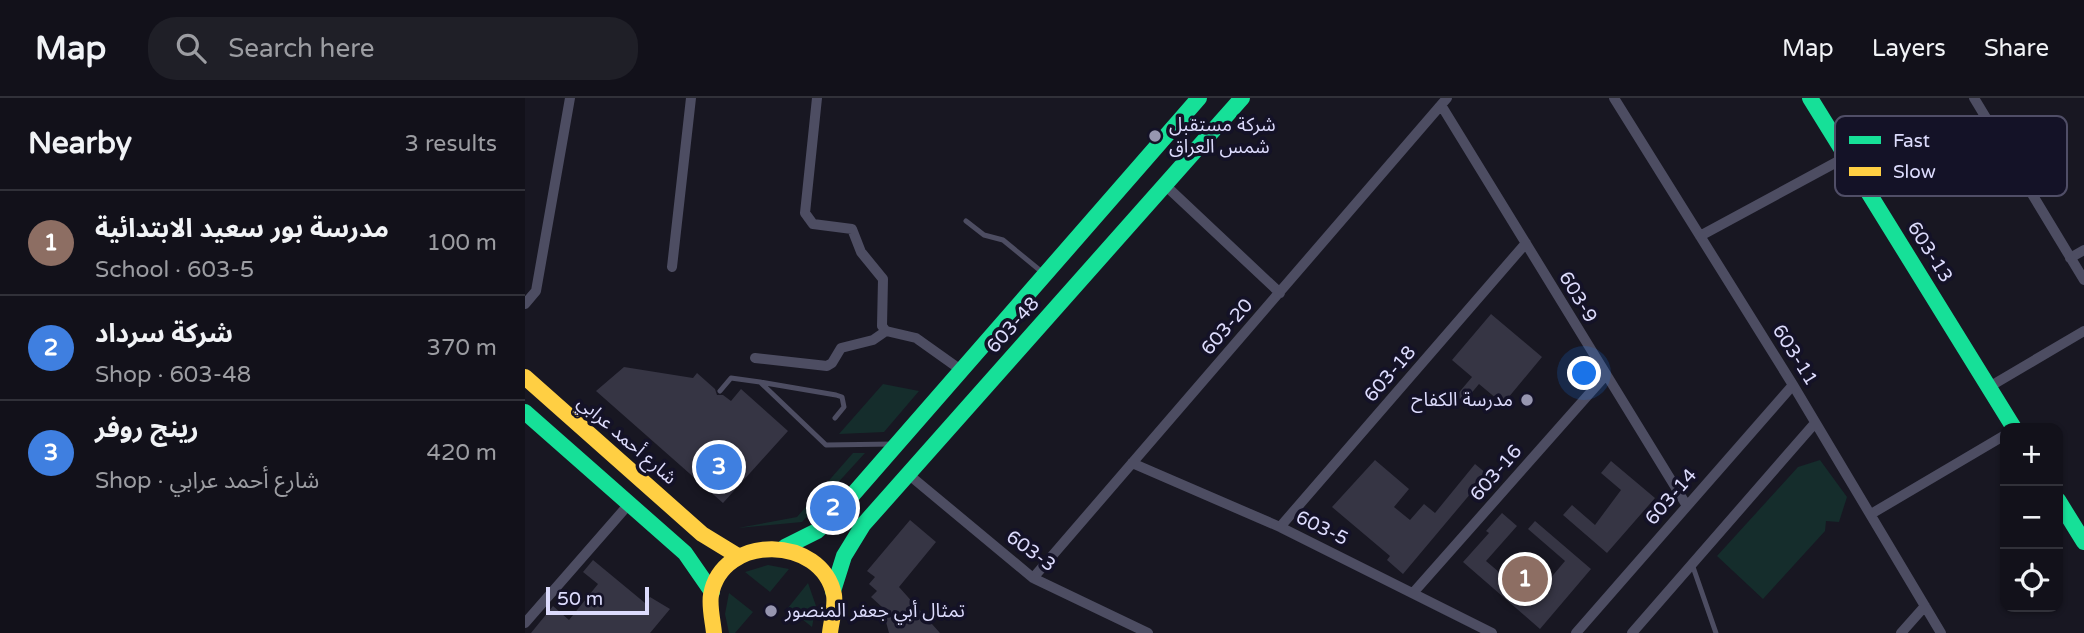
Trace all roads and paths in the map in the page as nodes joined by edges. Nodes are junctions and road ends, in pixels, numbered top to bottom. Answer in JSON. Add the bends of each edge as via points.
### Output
{"nodes":[{"id":1,"x":570,"y":98,"type":"edge"},
{"id":2,"x":691,"y":98,"type":"edge"},
{"id":3,"x":817,"y":98,"type":"edge"},
{"id":4,"x":1199,"y":98,"type":"edge"},
{"id":5,"x":1243,"y":98,"type":"edge"},
{"id":6,"x":1614,"y":98,"type":"edge"},
{"id":7,"x":1810,"y":98,"type":"edge"},
{"id":8,"x":1974,"y":98,"type":"edge"},
{"id":9,"x":1444,"y":102,"type":"edge"},
{"id":10,"x":1985,"y":116,"type":"edge"},
{"id":11,"x":1835,"y":139,"type":"edge"},
{"id":12,"x":1835,"y":163,"type":"edge"},
{"id":13,"x":1165,"y":186,"type":"junction"},
{"id":14,"x":1870,"y":196,"type":"edge"},
{"id":15,"x":2033,"y":196,"type":"edge"},
{"id":16,"x":1103,"y":207,"type":"junction"},
{"id":17,"x":966,"y":221,"type":"dead end"},
{"id":18,"x":1128,"y":227,"type":"junction"},
{"id":19,"x":1700,"y":236,"type":"junction"},
{"id":20,"x":1526,"y":243,"type":"junction"},
{"id":21,"x":2084,"y":250,"type":"edge"},
{"id":22,"x":2070,"y":258,"type":"junction"},
{"id":23,"x":672,"y":267,"type":"dead end"},
{"id":24,"x":1045,"y":274,"type":"junction"},
{"id":25,"x":2084,"y":280,"type":"edge"},
{"id":26,"x":1280,"y":293,"type":"junction"},
{"id":27,"x":525,"y":303,"type":"edge"},
{"id":28,"x":886,"y":331,"type":"junction"},
{"id":29,"x":2084,"y":331,"type":"edge"},
{"id":30,"x":755,"y":359,"type":"dead end"},
{"id":31,"x":961,"y":370,"type":"junction"},
{"id":32,"x":1605,"y":376,"type":"junction"},
{"id":33,"x":525,"y":377,"type":"edge"},
{"id":34,"x":759,"y":382,"type":"junction"},
{"id":35,"x":1793,"y":385,"type":"junction"},
{"id":36,"x":1989,"y":387,"type":"junction"},
{"id":37,"x":720,"y":391,"type":"dead end"},
{"id":38,"x":525,"y":413,"type":"edge"},
{"id":39,"x":835,"y":418,"type":"dead end"},
{"id":40,"x":1815,"y":423,"type":"junction"},
{"id":41,"x":2011,"y":423,"type":"edge"},
{"id":42,"x":2000,"y":438,"type":"edge"},
{"id":43,"x":896,"y":444,"type":"junction"},
{"id":44,"x":1132,"y":463,"type":"junction"},
{"id":45,"x":908,"y":474,"type":"junction"},
{"id":46,"x":629,"y":504,"type":"junction"},
{"id":47,"x":1687,"y":506,"type":"junction"},
{"id":48,"x":2063,"y":508,"type":"edge"},
{"id":49,"x":1871,"y":514,"type":"junction"},
{"id":50,"x":1280,"y":527,"type":"junction"},
{"id":51,"x":2084,"y":542,"type":"edge"},
{"id":52,"x":785,"y":547,"type":"junction"},
{"id":53,"x":738,"y":556,"type":"junction"},
{"id":54,"x":1692,"y":564,"type":"junction"},
{"id":55,"x":1033,"y":578,"type":"junction"},
{"id":56,"x":712,"y":592,"type":"junction"},
{"id":57,"x":1413,"y":593,"type":"junction"},
{"id":58,"x":834,"y":596,"type":"junction"},
{"id":59,"x":1925,"y":606,"type":"junction"},
{"id":60,"x":525,"y":624,"type":"edge"},
{"id":61,"x":711,"y":628,"type":"edge"},
{"id":62,"x":830,"y":633,"type":"edge"},
{"id":63,"x":841,"y":633,"type":"edge"},
{"id":64,"x":1148,"y":633,"type":"edge"},
{"id":65,"x":1492,"y":633,"type":"edge"},
{"id":66,"x":1576,"y":633,"type":"edge"},
{"id":67,"x":1632,"y":633,"type":"edge"},
{"id":68,"x":1716,"y":633,"type":"edge"},
{"id":69,"x":1901,"y":633,"type":"edge"},
{"id":70,"x":1941,"y":633,"type":"edge"}],
"edges":[{"from":1,"to":27,"type":"street","via":[[536,290]]},
{"from":2,"to":23,"type":"street"},
{"from":3,"to":28,"type":"street","via":[[805,213],[813,224],[856,233],[862,251],[883,279],[882,327]]},
{"from":4,"to":16,"type":"street","name":"603-48"},
{"from":5,"to":13,"type":"street","name":"603-48"},
{"from":6,"to":19,"type":"street","name":"603-11"},
{"from":7,"to":11,"type":"street","name":"603-13"},
{"from":8,"to":10,"type":"street"},
{"from":9,"to":20,"type":"street","name":"603-9"},
{"from":9,"to":26,"type":"street","name":"603-20"},
{"from":12,"to":19,"type":"street"},
{"from":13,"to":18,"type":"street","name":"603-48"},
{"from":13,"to":26,"type":"street"},
{"from":14,"to":36,"type":"street","name":"603-13"},
{"from":15,"to":22,"type":"street"},
{"from":16,"to":18,"type":"street"},
{"from":16,"to":24,"type":"street","name":"603-48"},
{"from":17,"to":24,"type":"lane","via":[[984,235],[1003,240]]},
{"from":18,"to":45,"type":"street","name":"603-48"},
{"from":19,"to":35,"type":"street","name":"603-11"},
{"from":20,"to":32,"type":"street","name":"603-9"},
{"from":20,"to":50,"type":"street","name":"603-18"},
{"from":21,"to":22,"type":"street"},
{"from":22,"to":25,"type":"street"},
{"from":24,"to":31,"type":"street","name":"603-48"},
{"from":26,"to":44,"type":"street","name":"603-20"},
{"from":28,"to":30,"type":"street","via":[[873,340],[841,348],[827,366]]},
{"from":28,"to":31,"type":"street","via":[[916,338]]},
{"from":29,"to":36,"type":"street"},
{"from":31,"to":43,"type":"street","name":"603-48"},
{"from":32,"to":47,"type":"street","name":"603-9"},
{"from":32,"to":57,"type":"street","name":"603-16"},
{"from":33,"to":53,"type":"street","name":"شارع أحمد عرابي","via":[[702,534]]},
{"from":34,"to":37,"type":"lane","via":[[731,378]]},
{"from":34,"to":39,"type":"lane","via":[[842,397],[844,407]]},
{"from":34,"to":43,"type":"lane","via":[[826,445]]},
{"from":35,"to":40,"type":"street","name":"603-11"},
{"from":35,"to":47,"type":"street","name":"603-14"},
{"from":36,"to":41,"type":"street","name":"603-13"},
{"from":38,"to":46,"type":"street"},
{"from":40,"to":49,"type":"street","name":"603-11"},
{"from":40,"to":54,"type":"street"},
{"from":42,"to":49,"type":"street"},
{"from":43,"to":52,"type":"street","name":"603-48","via":[[827,523]]},
{"from":44,"to":50,"type":"street","name":"603-5"},
{"from":44,"to":55,"type":"street","name":"603-20"},
{"from":45,"to":55,"type":"street","name":"603-3"},
{"from":45,"to":58,"type":"street","name":"603-48","via":[[853,540]]},
{"from":46,"to":56,"type":"street","via":[[685,553]]},
{"from":46,"to":60,"type":"street"},
{"from":47,"to":66,"type":"street","name":"603-14"},
{"from":48,"to":51,"type":"street"},
{"from":49,"to":59,"type":"street","name":"603-11"},
{"from":50,"to":57,"type":"street","name":"603-5"},
{"from":52,"to":53,"type":"street","via":[[760,547]]},
{"from":52,"to":58,"type":"street","via":[[814,561],[825,573]]},
{"from":53,"to":56,"type":"street","via":[[721,572]]},
{"from":54,"to":67,"type":"street"},
{"from":54,"to":68,"type":"lane"},
{"from":55,"to":64,"type":"street","name":"603-3"},
{"from":56,"to":61,"type":"street"},
{"from":57,"to":65,"type":"street","name":"603-5"},
{"from":58,"to":62,"type":"street","name":"603-48"},
{"from":58,"to":63,"type":"street"},
{"from":59,"to":69,"type":"street"},
{"from":59,"to":70,"type":"street","name":"603-11"}]}
